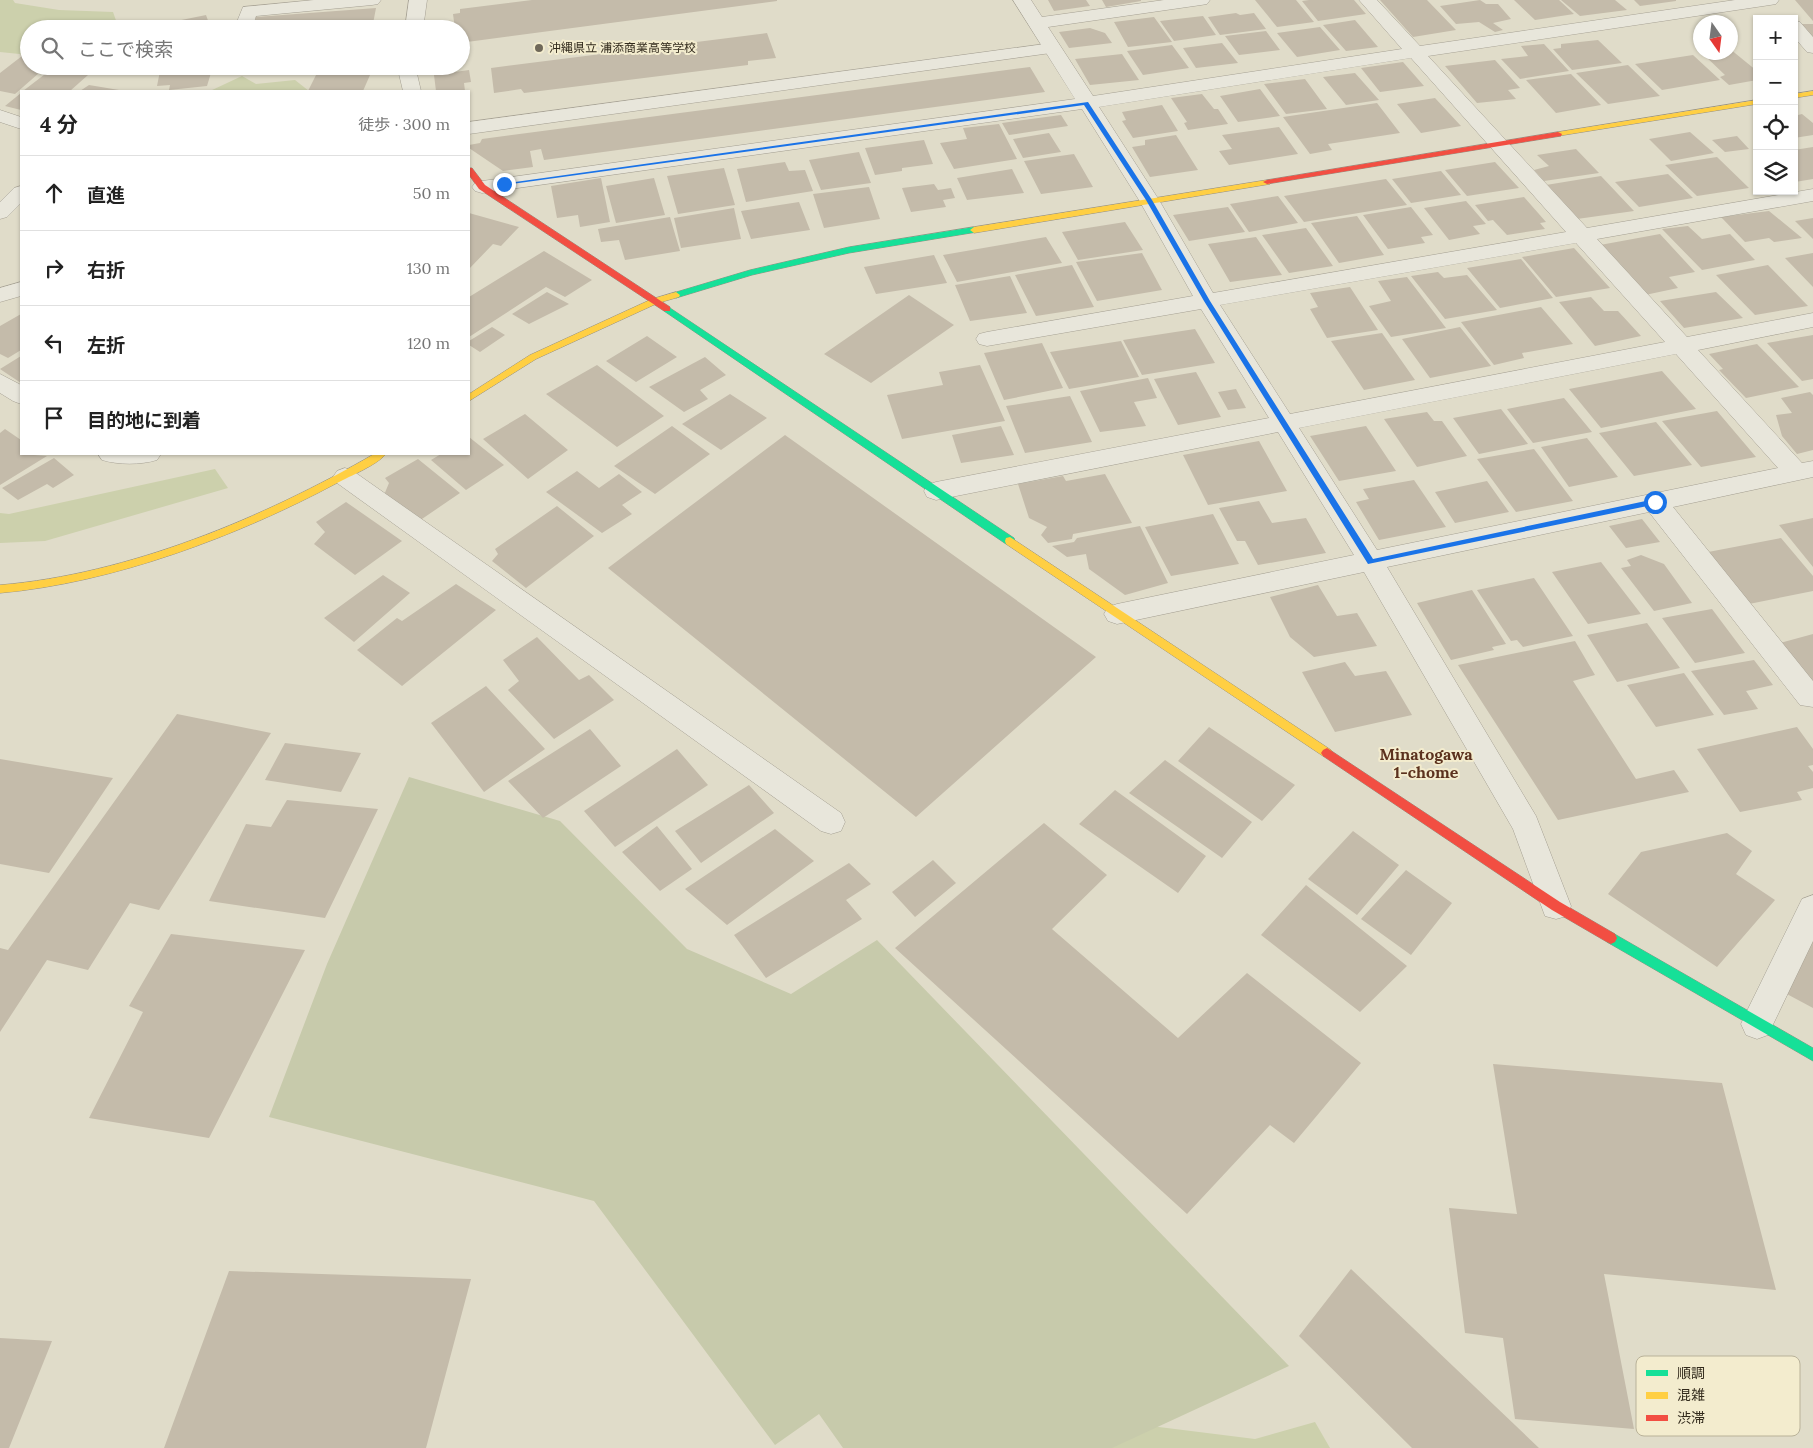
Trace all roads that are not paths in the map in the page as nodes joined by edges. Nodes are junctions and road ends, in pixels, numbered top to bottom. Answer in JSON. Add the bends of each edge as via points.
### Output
{"nodes":[{"id":1,"x":372,"y":0,"type":"edge"},
{"id":2,"x":418,"y":0,"type":"edge"},
{"id":3,"x":1022,"y":0,"type":"edge"},
{"id":4,"x":1202,"y":0,"type":"edge"},
{"id":5,"x":1368,"y":0,"type":"edge"},
{"id":6,"x":1771,"y":0,"type":"edge"},
{"id":7,"x":1784,"y":15,"type":"edge"},
{"id":8,"x":246,"y":20,"type":"edge"},
{"id":9,"x":415,"y":20,"type":"edge"},
{"id":10,"x":1036,"y":23,"type":"junction"},
{"id":11,"x":1798,"y":31,"type":"edge"},
{"id":12,"x":1052,"y":48,"type":"junction"},
{"id":13,"x":1813,"y":48,"type":"edge"},
{"id":14,"x":1416,"y":52,"type":"junction"},
{"id":15,"x":408,"y":75,"type":"edge"},
{"id":16,"x":412,"y":90,"type":"edge"},
{"id":17,"x":1813,"y":93,"type":"edge"},
{"id":18,"x":1798,"y":95,"type":"edge"},
{"id":19,"x":1086,"y":103,"type":"junction"},
{"id":20,"x":1753,"y":103,"type":"edge"},
{"id":21,"x":0,"y":116,"type":"edge"},
{"id":22,"x":20,"y":123,"type":"edge"},
{"id":23,"x":470,"y":128,"type":"edge"},
{"id":24,"x":1497,"y":143,"type":"junction"},
{"id":25,"x":470,"y":171,"type":"edge"},
{"id":26,"x":482,"y":187,"type":"junction"},
{"id":27,"x":20,"y":193,"type":"edge"},
{"id":28,"x":1813,"y":195,"type":"edge"},
{"id":29,"x":1149,"y":200,"type":"junction"},
{"id":30,"x":0,"y":213,"type":"edge"},
{"id":31,"x":1580,"y":235,"type":"junction"},
{"id":32,"x":20,"y":289,"type":"edge"},
{"id":33,"x":0,"y":295,"type":"edge"},
{"id":34,"x":1207,"y":301,"type":"junction"},
{"id":35,"x":655,"y":302,"type":"junction"},
{"id":36,"x":1813,"y":320,"type":"edge"},
{"id":37,"x":987,"y":339,"type":"dead end"},
{"id":38,"x":1682,"y":345,"type":"junction"},
{"id":39,"x":0,"y":382,"type":"edge"},
{"id":40,"x":20,"y":395,"type":"edge"},
{"id":41,"x":470,"y":397,"type":"edge"},
{"id":42,"x":1284,"y":424,"type":"junction"},
{"id":43,"x":379,"y":455,"type":"edge"},
{"id":44,"x":1805,"y":471,"type":"edge"},
{"id":45,"x":345,"y":477,"type":"junction"},
{"id":46,"x":936,"y":491,"type":"junction"},
{"id":47,"x":1655,"y":502,"type":"junction"},
{"id":48,"x":1371,"y":562,"type":"junction"},
{"id":49,"x":0,"y":589,"type":"edge"},
{"id":50,"x":1117,"y":614,"type":"junction"},
{"id":51,"x":1810,"y":697,"type":"dead end"},
{"id":52,"x":831,"y":822,"type":"dead end"},
{"id":53,"x":1556,"y":906,"type":"junction"},
{"id":54,"x":1813,"y":909,"type":"edge"},
{"id":55,"x":1757,"y":1024,"type":"junction"},
{"id":56,"x":1813,"y":1055,"type":"edge"}],
"edges":[{"from":1,"to":8,"type":"street","via":[[249,11]]},
{"from":2,"to":9,"type":"street"},
{"from":3,"to":10,"type":"street"},
{"from":4,"to":10,"type":"street"},
{"from":5,"to":14,"type":"street"},
{"from":6,"to":7,"type":"street"},
{"from":6,"to":14,"type":"street"},
{"from":10,"to":12,"type":"street"},
{"from":11,"to":13,"type":"street"},
{"from":12,"to":19,"type":"street"},
{"from":12,"to":23,"type":"street"},
{"from":14,"to":19,"type":"street"},
{"from":14,"to":24,"type":"street"},
{"from":15,"to":16,"type":"street"},
{"from":17,"to":18,"type":"street"},
{"from":19,"to":26,"type":"street"},
{"from":19,"to":29,"type":"street"},
{"from":20,"to":24,"type":"street"},
{"from":21,"to":22,"type":"street"},
{"from":24,"to":29,"type":"street"},
{"from":24,"to":31,"type":"street"},
{"from":25,"to":26,"type":"street"},
{"from":26,"to":35,"type":"street"},
{"from":27,"to":30,"type":"street"},
{"from":28,"to":31,"type":"street"},
{"from":29,"to":34,"type":"street"},
{"from":29,"to":35,"type":"street","via":[[849,250],[750,273]]},
{"from":31,"to":34,"type":"street"},
{"from":31,"to":38,"type":"street"},
{"from":32,"to":33,"type":"street"},
{"from":34,"to":37,"type":"street"},
{"from":34,"to":42,"type":"street"},
{"from":35,"to":41,"type":"street","via":[[533,357]]},
{"from":35,"to":46,"type":"street","via":[[771,377]]},
{"from":36,"to":38,"type":"street"},
{"from":38,"to":42,"type":"street"},
{"from":38,"to":44,"type":"street"},
{"from":39,"to":40,"type":"street"},
{"from":42,"to":46,"type":"street"},
{"from":42,"to":48,"type":"street"},
{"from":43,"to":45,"type":"street"},
{"from":44,"to":47,"type":"street"},
{"from":45,"to":49,"type":"street","via":[[224,534],[123,567]]},
{"from":45,"to":52,"type":"street"},
{"from":46,"to":50,"type":"street"},
{"from":47,"to":48,"type":"street"},
{"from":47,"to":51,"type":"street"},
{"from":48,"to":50,"type":"street"},
{"from":48,"to":53,"type":"street","via":[[1526,825]]},
{"from":50,"to":53,"type":"street"},
{"from":53,"to":55,"type":"street"},
{"from":54,"to":55,"type":"street"},
{"from":55,"to":56,"type":"street"}]}
